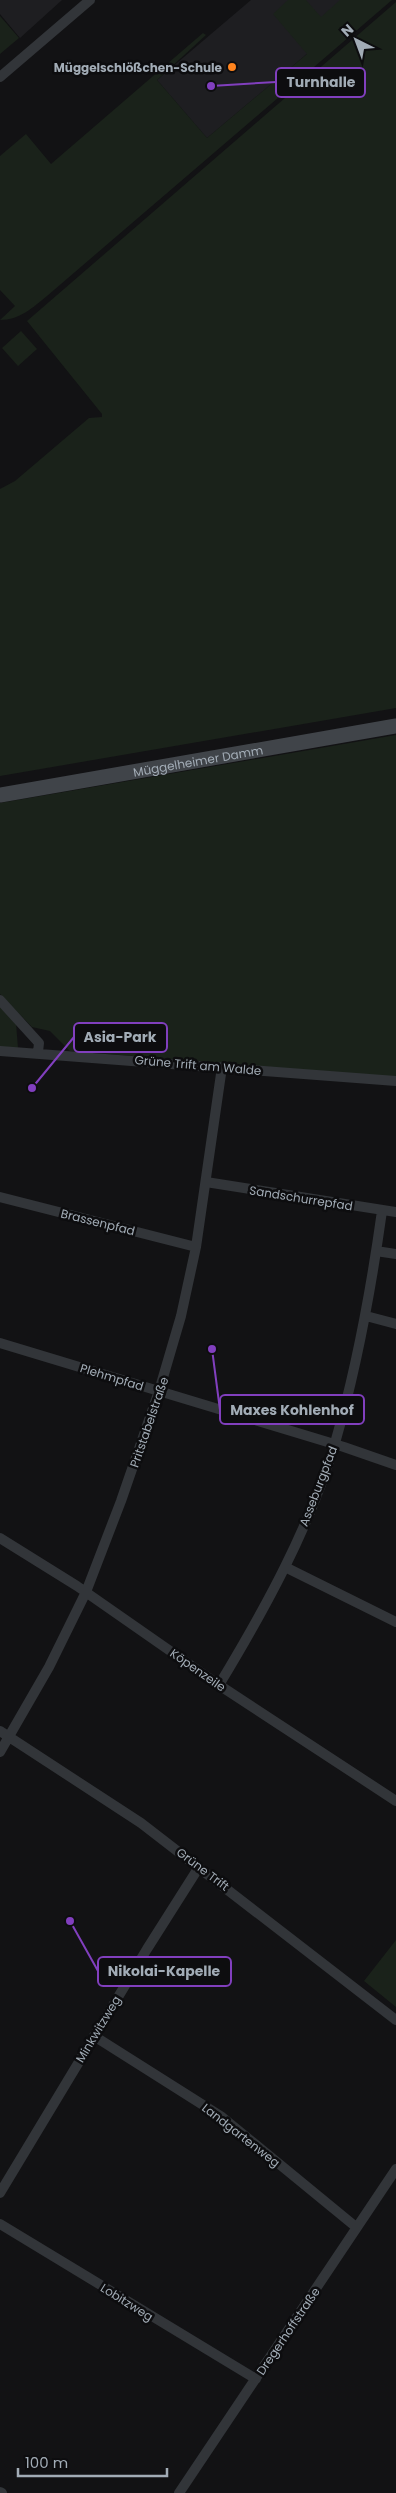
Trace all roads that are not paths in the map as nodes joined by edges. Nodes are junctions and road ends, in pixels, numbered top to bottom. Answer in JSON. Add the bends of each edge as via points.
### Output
{"nodes":[{"id":1,"x":90,"y":0,"type":"edge"},
{"id":2,"x":0,"y":77,"type":"edge"},
{"id":3,"x":396,"y":726,"type":"edge"},
{"id":4,"x":0,"y":795,"type":"edge"},
{"id":5,"x":0,"y":1000,"type":"edge"},
{"id":6,"x":0,"y":1051,"type":"edge"},
{"id":7,"x":38,"y":1052,"type":"junction"},
{"id":8,"x":222,"y":1067,"type":"junction"},
{"id":9,"x":396,"y":1081,"type":"edge"},
{"id":10,"x":206,"y":1182,"type":"junction"},
{"id":11,"x":0,"y":1197,"type":"edge"},
{"id":12,"x":382,"y":1210,"type":"junction"},
{"id":13,"x":396,"y":1212,"type":"edge"},
{"id":14,"x":196,"y":1247,"type":"junction"},
{"id":15,"x":376,"y":1251,"type":"junction"},
{"id":16,"x":396,"y":1254,"type":"edge"},
{"id":17,"x":366,"y":1316,"type":"junction"},
{"id":18,"x":396,"y":1324,"type":"edge"},
{"id":19,"x":0,"y":1343,"type":"edge"},
{"id":20,"x":159,"y":1391,"type":"junction"},
{"id":21,"x":334,"y":1445,"type":"junction"},
{"id":22,"x":396,"y":1465,"type":"edge"},
{"id":23,"x":0,"y":1538,"type":"edge"},
{"id":24,"x":285,"y":1567,"type":"junction"},
{"id":25,"x":86,"y":1592,"type":"junction"},
{"id":26,"x":396,"y":1622,"type":"edge"},
{"id":27,"x":219,"y":1685,"type":"junction"},
{"id":28,"x":4,"y":1734,"type":"edge"},
{"id":29,"x":0,"y":1752,"type":"edge"},
{"id":30,"x":396,"y":1801,"type":"edge"},
{"id":31,"x":199,"y":1867,"type":"junction"},
{"id":32,"x":396,"y":2020,"type":"edge"},
{"id":33,"x":94,"y":2036,"type":"junction"},
{"id":34,"x":396,"y":2169,"type":"edge"},
{"id":35,"x":0,"y":2193,"type":"edge"},
{"id":36,"x":0,"y":2224,"type":"edge"},
{"id":37,"x":356,"y":2227,"type":"junction"},
{"id":38,"x":256,"y":2378,"type":"junction"},
{"id":39,"x":179,"y":2493,"type":"edge"}],
"edges":[{"from":1,"to":2,"type":"street"},
{"from":3,"to":4,"type":"main road","name":"Müggelheimer Damm"},
{"from":5,"to":7,"type":"street","via":[[39,1043]]},
{"from":6,"to":7,"type":"street","name":"Grüne Trift am Walde"},
{"from":7,"to":8,"type":"street","name":"Grüne Trift am Walde"},
{"from":8,"to":9,"type":"street","name":"Grüne Trift am Walde"},
{"from":8,"to":10,"type":"street","name":"Pritstabelstraße"},
{"from":10,"to":12,"type":"street","name":"Sandschurrepfad"},
{"from":10,"to":14,"type":"street","name":"Pritstabelstraße"},
{"from":11,"to":14,"type":"street","name":"Brassenpfad"},
{"from":12,"to":13,"type":"street","name":"Sandschurrepfad"},
{"from":12,"to":15,"type":"street","name":"Asseburgpfad"},
{"from":14,"to":20,"type":"street","name":"Pritstabelstraße","via":[[181,1316]]},
{"from":15,"to":16,"type":"street"},
{"from":15,"to":17,"type":"street","name":"Asseburgpfad"},
{"from":17,"to":18,"type":"street"},
{"from":17,"to":21,"type":"street","name":"Asseburgpfad"},
{"from":19,"to":20,"type":"street","name":"Plehmpfad"},
{"from":20,"to":21,"type":"street","name":"Plehmpfad"},
{"from":20,"to":25,"type":"street","name":"Pritstabelstraße"},
{"from":21,"to":22,"type":"street","name":"Plehmpfad"},
{"from":21,"to":24,"type":"street","name":"Asseburgpfad"},
{"from":23,"to":25,"type":"street","name":"Köpenzeile"},
{"from":24,"to":26,"type":"street"},
{"from":24,"to":27,"type":"street","name":"Asseburgpfad"},
{"from":25,"to":27,"type":"street","name":"Köpenzeile"},
{"from":25,"to":28,"type":"street","name":"Pritstabelstraße","via":[[50,1667]]},
{"from":27,"to":30,"type":"street","name":"Köpenzeile"},
{"from":28,"to":29,"type":"street","name":"Pritstabelstraße"},
{"from":28,"to":31,"type":"street","name":"Grüne Trift","via":[[114,1805]]},
{"from":31,"to":32,"type":"street","name":"Grüne Trift"},
{"from":31,"to":33,"type":"street","name":"Minkwitzweg"},
{"from":33,"to":35,"type":"street","name":"Minkwitzweg"},
{"from":33,"to":37,"type":"street","name":"Landgartenweg","via":[[215,2112]]},
{"from":34,"to":37,"type":"street","name":"Dregerhoffstraße"},
{"from":36,"to":38,"type":"street","name":"Lobitzweg"},
{"from":37,"to":38,"type":"street","name":"Dregerhoffstraße"},
{"from":38,"to":39,"type":"street","name":"Dregerhoffstraße"}]}
